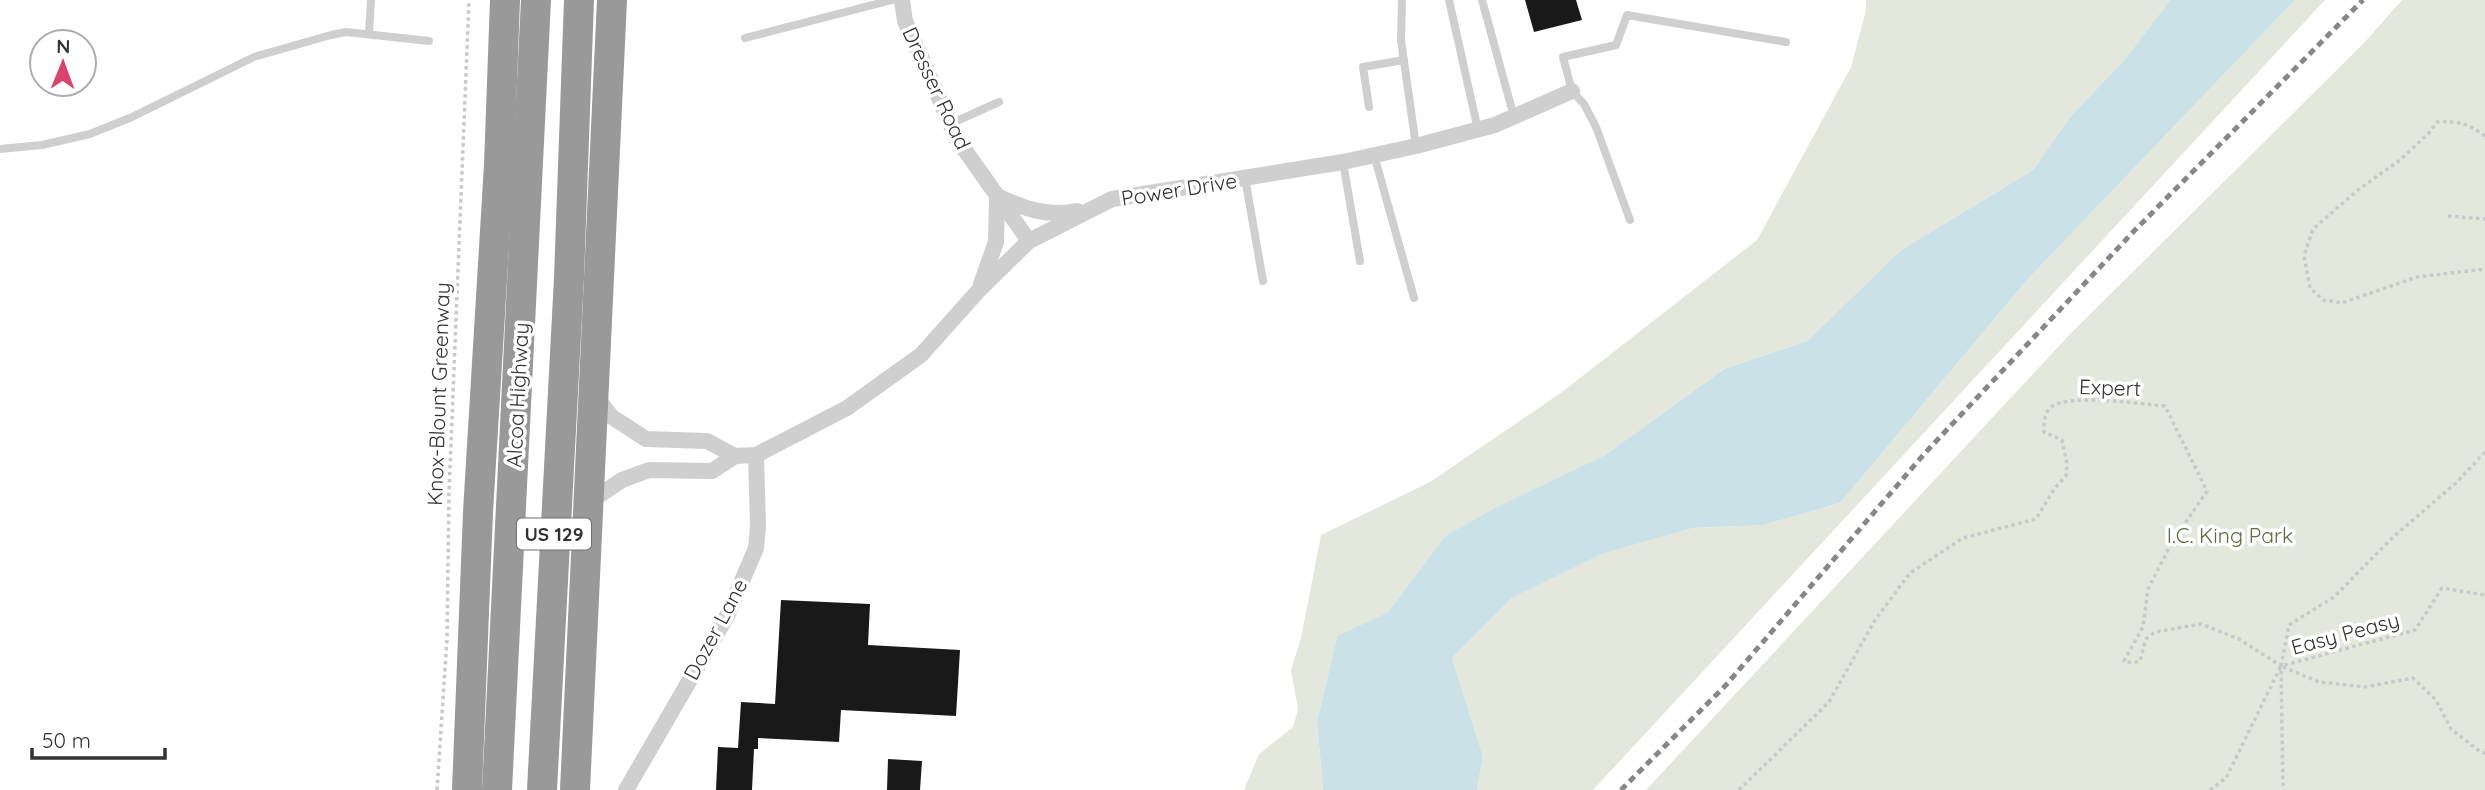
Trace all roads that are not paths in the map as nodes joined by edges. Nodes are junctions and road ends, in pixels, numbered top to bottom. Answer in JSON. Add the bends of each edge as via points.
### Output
{"nodes":[{"id":1,"x":372,"y":0,"type":"edge"},
{"id":2,"x":505,"y":0,"type":"edge"},
{"id":3,"x":537,"y":0,"type":"edge"},
{"id":4,"x":579,"y":0,"type":"edge"},
{"id":5,"x":612,"y":0,"type":"edge"},
{"id":6,"x":892,"y":0,"type":"edge"},
{"id":7,"x":902,"y":0,"type":"edge"},
{"id":8,"x":1402,"y":0,"type":"edge"},
{"id":9,"x":1449,"y":0,"type":"edge"},
{"id":10,"x":1482,"y":0,"type":"edge"},
{"id":11,"x":369,"y":34,"type":"junction"},
{"id":12,"x":745,"y":38,"type":"dead end"},
{"id":13,"x":429,"y":41,"type":"dead end"},
{"id":14,"x":1786,"y":42,"type":"dead end"},
{"id":15,"x":1404,"y":60,"type":"junction"},
{"id":16,"x":1572,"y":91,"type":"junction"},
{"id":17,"x":999,"y":102,"type":"dead end"},
{"id":18,"x":1369,"y":107,"type":"dead end"},
{"id":19,"x":1514,"y":117,"type":"junction"},
{"id":20,"x":950,"y":124,"type":"junction"},
{"id":21,"x":1478,"y":130,"type":"junction"},
{"id":22,"x":1416,"y":146,"type":"junction"},
{"id":23,"x":0,"y":149,"type":"edge"},
{"id":24,"x":1374,"y":155,"type":"junction"},
{"id":25,"x":1343,"y":162,"type":"junction"},
{"id":26,"x":1245,"y":178,"type":"junction"},
{"id":27,"x":997,"y":197,"type":"junction"},
{"id":28,"x":1097,"y":207,"type":"junction"},
{"id":29,"x":1630,"y":220,"type":"dead end"},
{"id":30,"x":1029,"y":241,"type":"junction"},
{"id":31,"x":1360,"y":261,"type":"dead end"},
{"id":32,"x":1263,"y":281,"type":"dead end"},
{"id":33,"x":979,"y":290,"type":"junction"},
{"id":34,"x":1414,"y":298,"type":"dead end"},
{"id":35,"x":593,"y":394,"type":"junction"},
{"id":36,"x":756,"y":455,"type":"junction"},
{"id":37,"x":735,"y":456,"type":"junction"},
{"id":38,"x":589,"y":502,"type":"junction"},
{"id":39,"x":467,"y":790,"type":"edge"},
{"id":40,"x":498,"y":790,"type":"edge"},
{"id":41,"x":542,"y":790,"type":"edge"},
{"id":42,"x":575,"y":790,"type":"edge"},
{"id":43,"x":626,"y":790,"type":"edge"}],
"edges":[{"from":1,"to":11,"type":"lane"},
{"from":2,"to":39,"type":"highway"},
{"from":3,"to":40,"type":"highway","name":"Alcoa Highway","number":"US 129"},
{"from":4,"to":41,"type":"highway","number":"US 129"},
{"from":5,"to":35,"type":"highway"},
{"from":6,"to":12,"type":"lane"},
{"from":7,"to":20,"type":"street","name":"Dresser Road","via":[[905,21]]},
{"from":8,"to":15,"type":"lane"},
{"from":9,"to":21,"type":"lane"},
{"from":10,"to":19,"type":"lane"},
{"from":11,"to":13,"type":"lane"},
{"from":11,"to":23,"type":"lane","via":[[346,32],[254,57],[90,134]]},
{"from":14,"to":16,"type":"lane","via":[[1627,15],[1616,45],[1563,57]]},
{"from":15,"to":18,"type":"lane","via":[[1363,67]]},
{"from":15,"to":22,"type":"lane"},
{"from":16,"to":19,"type":"street","name":"Power Drive"},
{"from":16,"to":29,"type":"lane","via":[[1596,127]]},
{"from":17,"to":20,"type":"lane"},
{"from":19,"to":21,"type":"street","name":"Power Drive"},
{"from":20,"to":27,"type":"street","name":"Dresser Road"},
{"from":21,"to":22,"type":"street","name":"Power Drive"},
{"from":22,"to":24,"type":"street","name":"Power Drive"},
{"from":24,"to":25,"type":"street","name":"Power Drive"},
{"from":24,"to":34,"type":"lane"},
{"from":25,"to":26,"type":"street","name":"Power Drive"},
{"from":25,"to":31,"type":"lane"},
{"from":26,"to":28,"type":"street","name":"Power Drive","via":[[1112,199]]},
{"from":26,"to":32,"type":"lane"},
{"from":27,"to":28,"type":"street","via":[[1052,214]]},
{"from":27,"to":30,"type":"street","name":"Dresser Road"},
{"from":27,"to":33,"type":"street","via":[[996,242]]},
{"from":28,"to":30,"type":"street","name":"Power Drive"},
{"from":30,"to":33,"type":"street","name":"Power Drive"},
{"from":33,"to":36,"type":"street","name":"Power Drive","via":[[921,355],[847,408]]},
{"from":35,"to":37,"type":"street","name":"Power Drive","via":[[612,417],[646,439],[707,441]]},
{"from":35,"to":38,"type":"highway"},
{"from":36,"to":37,"type":"street","name":"Power Drive"},
{"from":36,"to":43,"type":"street","name":"Dozer Lane","via":[[756,548],[727,616]]},
{"from":37,"to":38,"type":"street","name":"Power Drive","via":[[712,471],[649,470],[622,480]]},
{"from":38,"to":42,"type":"highway"}]}
